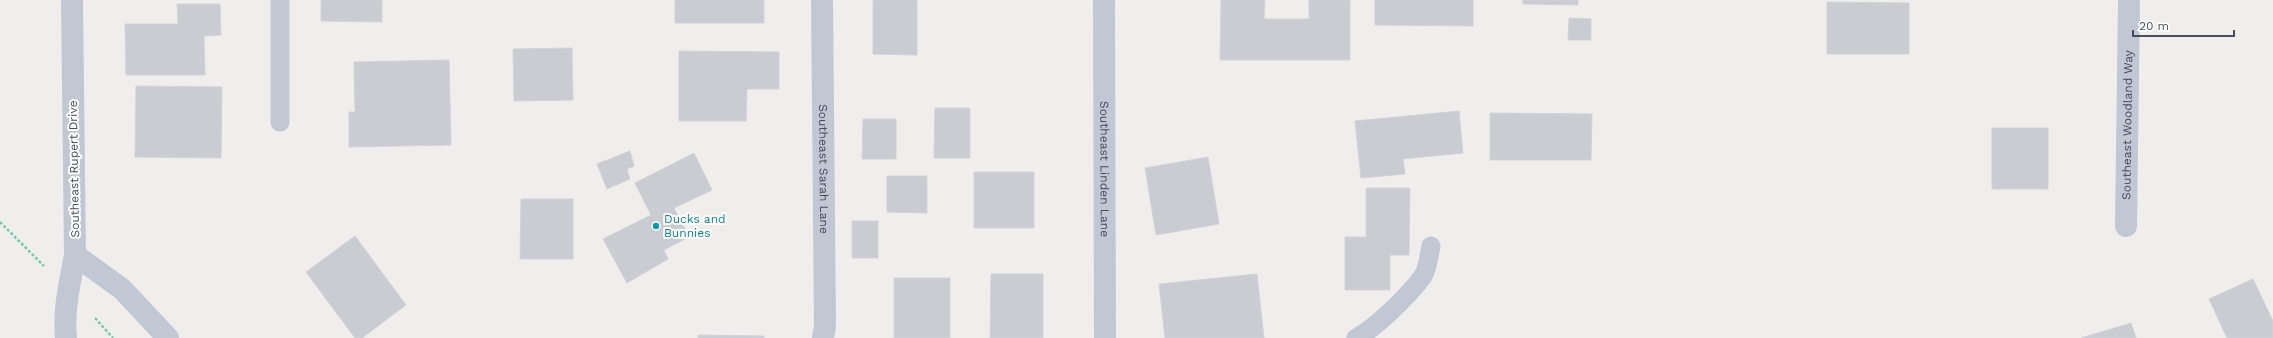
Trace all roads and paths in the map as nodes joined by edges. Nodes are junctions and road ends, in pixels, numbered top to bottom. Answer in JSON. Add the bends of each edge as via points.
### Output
{"nodes":[{"id":1,"x":72,"y":0,"type":"edge"},
{"id":2,"x":280,"y":0,"type":"edge"},
{"id":3,"x":822,"y":0,"type":"edge"},
{"id":4,"x":1104,"y":0,"type":"edge"},
{"id":5,"x":2129,"y":0,"type":"edge"},
{"id":6,"x":280,"y":122,"type":"dead end"},
{"id":7,"x":0,"y":222,"type":"edge"},
{"id":8,"x":2126,"y":226,"type":"dead end"},
{"id":9,"x":1431,"y":246,"type":"dead end"},
{"id":10,"x":75,"y":256,"type":"junction"},
{"id":11,"x":41,"y":263,"type":"dead end"},
{"id":12,"x":92,"y":315,"type":"dead end"},
{"id":13,"x":66,"y":338,"type":"edge"},
{"id":14,"x":113,"y":338,"type":"edge"},
{"id":15,"x":168,"y":338,"type":"edge"},
{"id":16,"x":823,"y":338,"type":"edge"},
{"id":17,"x":1105,"y":338,"type":"edge"},
{"id":18,"x":1356,"y":338,"type":"edge"}],
"edges":[{"from":1,"to":10,"type":"street","name":"Southeast Rupert Drive"},
{"from":2,"to":6,"type":"lane"},
{"from":3,"to":16,"type":"street","name":"Southeast Sarah Lane"},
{"from":4,"to":17,"type":"street","name":"Southeast Linden Lane"},
{"from":5,"to":8,"type":"street","name":"Southeast Woodland Way"},
{"from":7,"to":11,"type":"path"},
{"from":9,"to":18,"type":"lane","via":[[1424,275],[1399,302],[1364,334]]},
{"from":10,"to":13,"type":"street","name":"Southeast Rupert Drive","via":[[68,291]]},
{"from":10,"to":15,"type":"street","via":[[122,289]]},
{"from":12,"to":14,"type":"path"}]}
